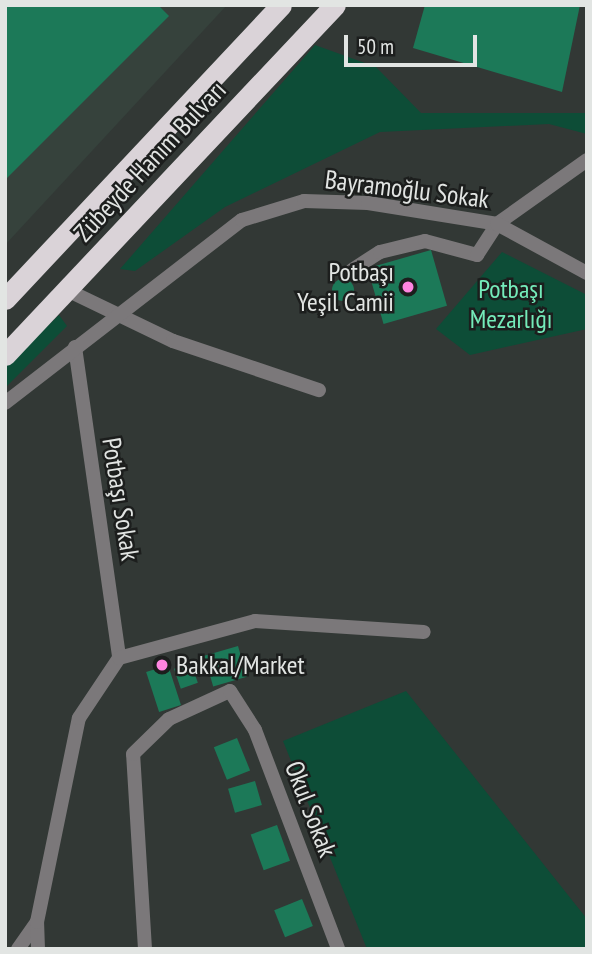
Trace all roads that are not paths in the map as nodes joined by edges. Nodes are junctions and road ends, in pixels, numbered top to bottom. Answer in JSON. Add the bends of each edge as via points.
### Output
{"nodes":[{"id":1,"x":281,"y":5,"type":"edge"},
{"id":2,"x":335,"y":5,"type":"edge"},
{"id":3,"x":587,"y":160,"type":"edge"},
{"id":4,"x":496,"y":224,"type":"junction"},
{"id":5,"x":352,"y":270,"type":"dead end"},
{"id":6,"x":587,"y":273,"type":"edge"},
{"id":7,"x":69,"y":291,"type":"junction"},
{"id":8,"x":5,"y":299,"type":"edge"},
{"id":9,"x":120,"y":317,"type":"junction"},
{"id":10,"x":75,"y":346,"type":"junction"},
{"id":11,"x":5,"y":355,"type":"edge"},
{"id":12,"x":319,"y":390,"type":"dead end"},
{"id":13,"x":5,"y":403,"type":"edge"},
{"id":14,"x":424,"y":632,"type":"dead end"},
{"id":15,"x":119,"y":658,"type":"junction"},
{"id":16,"x":37,"y":922,"type":"junction"},
{"id":17,"x":18,"y":949,"type":"edge"},
{"id":18,"x":38,"y":949,"type":"edge"},
{"id":19,"x":145,"y":949,"type":"edge"},
{"id":20,"x":338,"y":949,"type":"edge"}],
"edges":[{"from":1,"to":8,"type":"highway","name":"Zübeyde Hanım Bulvarı"},
{"from":2,"to":7,"type":"highway","name":"Zübeyde Hanım Bulvarı"},
{"from":3,"to":4,"type":"street"},
{"from":4,"to":5,"type":"street","via":[[477,255],[425,241],[380,252]]},
{"from":4,"to":6,"type":"street","name":"Bayramoğlu Sokak"},
{"from":4,"to":9,"type":"street","name":"Bayramoğlu Sokak","via":[[368,203],[304,201],[242,220]]},
{"from":7,"to":9,"type":"street"},
{"from":7,"to":11,"type":"highway","name":"Zübeyde Hanım Bulvarı"},
{"from":9,"to":10,"type":"street","name":"Bayramoğlu Sokak"},
{"from":9,"to":12,"type":"street","via":[[271,379]]},
{"from":10,"to":13,"type":"street","name":"Bayramoğlu Sokak"},
{"from":10,"to":15,"type":"street","name":"Potbaşı Sokak"},
{"from":14,"to":15,"type":"street","via":[[255,621]]},
{"from":15,"to":16,"type":"street","via":[[79,718]]},
{"from":16,"to":17,"type":"street"},
{"from":16,"to":18,"type":"street"},
{"from":19,"to":20,"type":"street","name":"Okul Sokak","via":[[133,754],[169,719],[230,691],[255,730]]}]}
